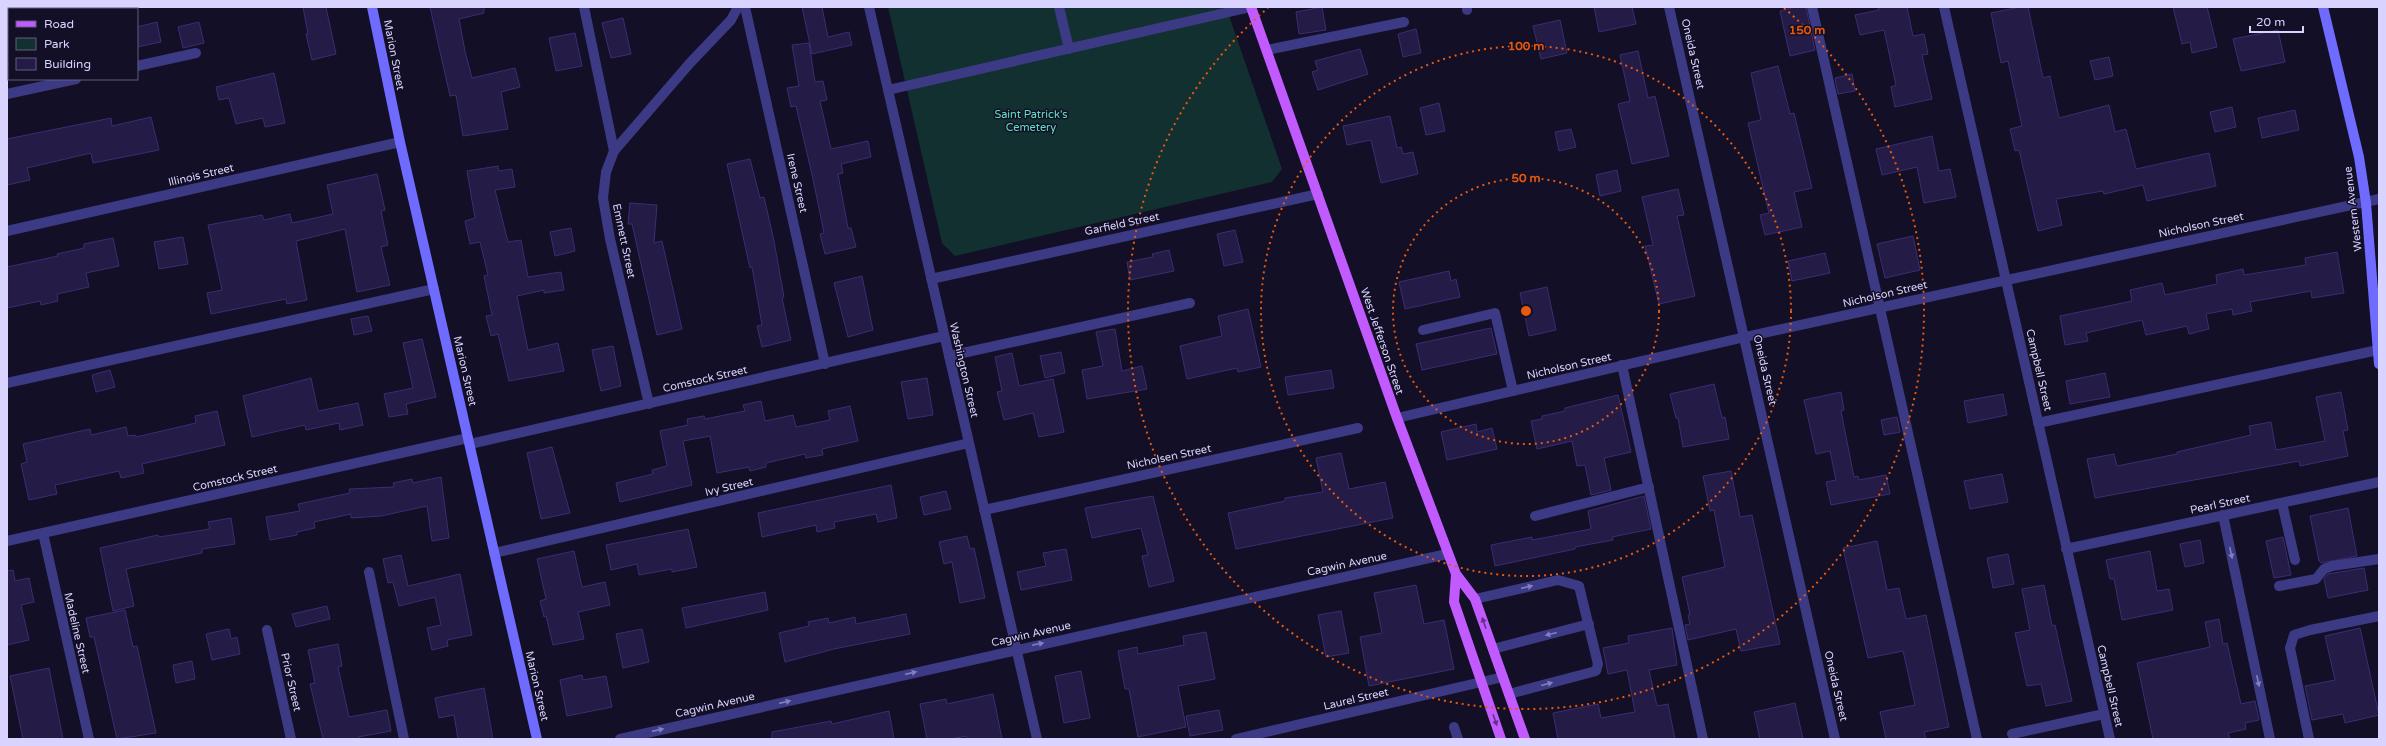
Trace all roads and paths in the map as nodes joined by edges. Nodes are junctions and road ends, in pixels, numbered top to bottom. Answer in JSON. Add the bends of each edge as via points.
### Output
{"nodes":[{"id":1,"x":372,"y":7,"type":"edge"},
{"id":2,"x":584,"y":7,"type":"edge"},
{"id":3,"x":738,"y":7,"type":"edge"},
{"id":4,"x":745,"y":7,"type":"edge"},
{"id":5,"x":869,"y":7,"type":"edge"},
{"id":6,"x":1059,"y":7,"type":"edge"},
{"id":7,"x":1251,"y":7,"type":"edge"},
{"id":8,"x":1669,"y":7,"type":"edge"},
{"id":9,"x":1812,"y":7,"type":"edge"},
{"id":10,"x":1944,"y":7,"type":"edge"},
{"id":11,"x":2323,"y":7,"type":"edge"},
{"id":12,"x":1404,"y":22,"type":"dead end"},
{"id":13,"x":1069,"y":48,"type":"junction"},
{"id":14,"x":1267,"y":50,"type":"junction"},
{"id":15,"x":196,"y":53,"type":"dead end"},
{"id":16,"x":138,"y":66,"type":"edge"},
{"id":17,"x":71,"y":80,"type":"edge"},
{"id":18,"x":888,"y":90,"type":"junction"},
{"id":19,"x":7,"y":94,"type":"edge"},
{"id":20,"x":400,"y":142,"type":"junction"},
{"id":21,"x":614,"y":151,"type":"junction"},
{"id":22,"x":1318,"y":194,"type":"junction"},
{"id":23,"x":2379,"y":199,"type":"edge"},
{"id":24,"x":2366,"y":203,"type":"junction"},
{"id":25,"x":7,"y":231,"type":"edge"},
{"id":26,"x":931,"y":279,"type":"junction"},
{"id":27,"x":2006,"y":279,"type":"junction"},
{"id":28,"x":434,"y":289,"type":"junction"},
{"id":29,"x":1190,"y":303,"type":"dead end"},
{"id":30,"x":1878,"y":308,"type":"junction"},
{"id":31,"x":1423,"y":330,"type":"dead end"},
{"id":32,"x":944,"y":336,"type":"junction"},
{"id":33,"x":1745,"y":337,"type":"junction"},
{"id":34,"x":2378,"y":350,"type":"junction"},
{"id":35,"x":949,"y":356,"type":"junction"},
{"id":36,"x":825,"y":364,"type":"junction"},
{"id":37,"x":2379,"y":364,"type":"edge"},
{"id":38,"x":1622,"y":366,"type":"junction"},
{"id":39,"x":7,"y":382,"type":"edge"},
{"id":40,"x":1513,"y":391,"type":"junction"},
{"id":41,"x":650,"y":404,"type":"junction"},
{"id":42,"x":1397,"y":418,"type":"junction"},
{"id":43,"x":2038,"y":423,"type":"junction"},
{"id":44,"x":1358,"y":428,"type":"dead end"},
{"id":45,"x":469,"y":441,"type":"junction"},
{"id":46,"x":969,"y":443,"type":"junction"},
{"id":47,"x":2379,"y":482,"type":"edge"},
{"id":48,"x":1649,"y":487,"type":"junction"},
{"id":49,"x":2282,"y":503,"type":"junction"},
{"id":50,"x":984,"y":510,"type":"junction"},
{"id":51,"x":2223,"y":515,"type":"junction"},
{"id":52,"x":1535,"y":516,"type":"dead end"},
{"id":53,"x":43,"y":533,"type":"junction"},
{"id":54,"x":7,"y":541,"type":"edge"},
{"id":55,"x":2066,"y":549,"type":"junction"},
{"id":56,"x":494,"y":553,"type":"junction"},
{"id":57,"x":1448,"y":554,"type":"junction"},
{"id":58,"x":2379,"y":559,"type":"edge"},
{"id":59,"x":2295,"y":560,"type":"dead end"},
{"id":60,"x":369,"y":572,"type":"dead end"},
{"id":61,"x":1456,"y":574,"type":"junction"},
{"id":62,"x":2279,"y":586,"type":"dead end"},
{"id":63,"x":1475,"y":599,"type":"junction"},
{"id":64,"x":2379,"y":616,"type":"edge"},
{"id":65,"x":1589,"y":624,"type":"junction"},
{"id":66,"x":267,"y":630,"type":"dead end"},
{"id":67,"x":1016,"y":649,"type":"junction"},
{"id":68,"x":1493,"y":649,"type":"junction"},
{"id":69,"x":1503,"y":677,"type":"junction"},
{"id":70,"x":1481,"y":683,"type":"junction"},
{"id":71,"x":1509,"y":694,"type":"junction"},
{"id":72,"x":2104,"y":714,"type":"junction"},
{"id":73,"x":1454,"y":727,"type":"dead end"},
{"id":74,"x":2012,"y":734,"type":"dead end"},
{"id":75,"x":89,"y":739,"type":"edge"},
{"id":76,"x":291,"y":739,"type":"edge"},
{"id":77,"x":404,"y":739,"type":"edge"},
{"id":78,"x":537,"y":739,"type":"edge"},
{"id":79,"x":620,"y":739,"type":"edge"},
{"id":80,"x":1037,"y":739,"type":"edge"},
{"id":81,"x":1236,"y":739,"type":"edge"},
{"id":82,"x":1458,"y":739,"type":"edge"},
{"id":83,"x":1501,"y":739,"type":"edge"},
{"id":84,"x":1526,"y":739,"type":"edge"},
{"id":85,"x":1703,"y":739,"type":"edge"},
{"id":86,"x":1835,"y":739,"type":"edge"},
{"id":87,"x":1977,"y":739,"type":"edge"},
{"id":88,"x":2110,"y":739,"type":"edge"},
{"id":89,"x":2270,"y":739,"type":"edge"},
{"id":90,"x":2309,"y":739,"type":"edge"}],
"edges":[{"from":1,"to":20,"type":"street","name":"Marion Street"},
{"from":2,"to":21,"type":"street"},
{"from":3,"to":21,"type":"street","name":"Emmett Street","via":[[730,20]]},
{"from":4,"to":36,"type":"street","name":"Irene Street"},
{"from":5,"to":18,"type":"street","name":"Washington Street"},
{"from":6,"to":13,"type":"street"},
{"from":7,"to":13,"type":"street"},
{"from":7,"to":14,"type":"main road","name":"West Jefferson Street"},
{"from":8,"to":33,"type":"street","name":"Oneida Street"},
{"from":9,"to":30,"type":"street"},
{"from":10,"to":27,"type":"street","name":"Campbell Street"},
{"from":11,"to":24,"type":"street","name":"Western Avenue","via":[[2359,157]]},
{"from":12,"to":14,"type":"street"},
{"from":13,"to":18,"type":"street"},
{"from":14,"to":22,"type":"main road","name":"West Jefferson Street"},
{"from":15,"to":16,"type":"street"},
{"from":17,"to":19,"type":"street"},
{"from":18,"to":26,"type":"street","name":"Washington Street"},
{"from":20,"to":25,"type":"street","name":"Illinois Street"},
{"from":20,"to":28,"type":"street","name":"Marion Street"},
{"from":21,"to":41,"type":"street","name":"Emmett Street","via":[[606,172],[603,198],[610,239]]},
{"from":22,"to":26,"type":"street","name":"Garfield Street"},
{"from":22,"to":42,"type":"main road","name":"West Jefferson Street"},
{"from":23,"to":24,"type":"street","name":"Nicholson Street"},
{"from":24,"to":27,"type":"street","name":"Nicholson Street"},
{"from":24,"to":34,"type":"street","name":"Western Avenue"},
{"from":26,"to":32,"type":"street","name":"Washington Street"},
{"from":27,"to":30,"type":"street","name":"Nicholson Street"},
{"from":27,"to":43,"type":"street","name":"Campbell Street"},
{"from":28,"to":39,"type":"street"},
{"from":28,"to":45,"type":"street","name":"Marion Street"},
{"from":29,"to":35,"type":"street"},
{"from":30,"to":33,"type":"street","name":"Nicholson Street"},
{"from":30,"to":87,"type":"street"},
{"from":31,"to":40,"type":"street","via":[[1495,313]]},
{"from":32,"to":35,"type":"street","name":"Washington Street"},
{"from":32,"to":36,"type":"street","name":"Comstock Street"},
{"from":33,"to":38,"type":"street","name":"Nicholson Street"},
{"from":33,"to":86,"type":"street","name":"Oneida Street"},
{"from":34,"to":37,"type":"street","name":"Western Avenue"},
{"from":34,"to":43,"type":"street"},
{"from":35,"to":46,"type":"street","name":"Washington Street"},
{"from":36,"to":41,"type":"street","name":"Comstock Street"},
{"from":38,"to":40,"type":"street","name":"Nicholson Street"},
{"from":38,"to":48,"type":"street"},
{"from":40,"to":42,"type":"street","name":"Nicholson Street"},
{"from":41,"to":45,"type":"street","name":"Comstock Street"},
{"from":42,"to":57,"type":"main road","name":"West Jefferson Street"},
{"from":43,"to":55,"type":"street","name":"Campbell Street"},
{"from":44,"to":50,"type":"street","name":"Nicholsen Street"},
{"from":45,"to":53,"type":"street","name":"Comstock Street"},
{"from":45,"to":56,"type":"street","name":"Marion Street"},
{"from":46,"to":50,"type":"street","name":"Washington Street"},
{"from":46,"to":56,"type":"street","name":"Ivy Street"},
{"from":47,"to":49,"type":"street","name":"Pearl Street"},
{"from":48,"to":52,"type":"street"},
{"from":48,"to":85,"type":"street"},
{"from":49,"to":51,"type":"street","name":"Pearl Street"},
{"from":49,"to":59,"type":"street"},
{"from":50,"to":67,"type":"street","name":"Washington Street"},
{"from":51,"to":55,"type":"street","name":"Pearl Street"},
{"from":51,"to":89,"type":"street","one_way":true},
{"from":53,"to":54,"type":"street","name":"Comstock Street"},
{"from":53,"to":75,"type":"street","name":"Madeline Street"},
{"from":55,"to":72,"type":"street","name":"Campbell Street"},
{"from":56,"to":78,"type":"street","name":"Marion Street"},
{"from":57,"to":61,"type":"main road","name":"West Jefferson Street"},
{"from":67,"to":57,"type":"street","name":"Cagwin Avenue","one_way":true},
{"from":58,"to":62,"type":"street","via":[[2332,566],[2324,569],[2316,579]]},
{"from":60,"to":77,"type":"street"},
{"from":61,"to":63,"type":"main road"},
{"from":61,"to":70,"type":"main road","name":"West Jefferson Street","via":[[1454,602]]},
{"from":63,"to":65,"type":"street","one_way":true,"via":[[1558,580],[1579,586]]},
{"from":68,"to":63,"type":"main road","one_way":true},
{"from":64,"to":90,"type":"street","via":[[2294,635],[2290,648]]},
{"from":65,"to":68,"type":"street","one_way":true},
{"from":71,"to":65,"type":"street","one_way":true,"via":[[1596,671],[1598,664]]},
{"from":66,"to":76,"type":"street","name":"Prior Street"},
{"from":79,"to":67,"type":"street","name":"Cagwin Avenue","one_way":true},
{"from":67,"to":80,"type":"street","name":"Washington Street"},
{"from":68,"to":69,"type":"main road"},
{"from":69,"to":70,"type":"street"},
{"from":69,"to":71,"type":"main road"},
{"from":70,"to":81,"type":"street","name":"Laurel Street"},
{"from":70,"to":83,"type":"main road","name":"West Jefferson Street","one_way":true},
{"from":71,"to":84,"type":"main road"},
{"from":72,"to":74,"type":"street"},
{"from":72,"to":88,"type":"street","name":"Campbell Street"},
{"from":73,"to":82,"type":"street"}]}
